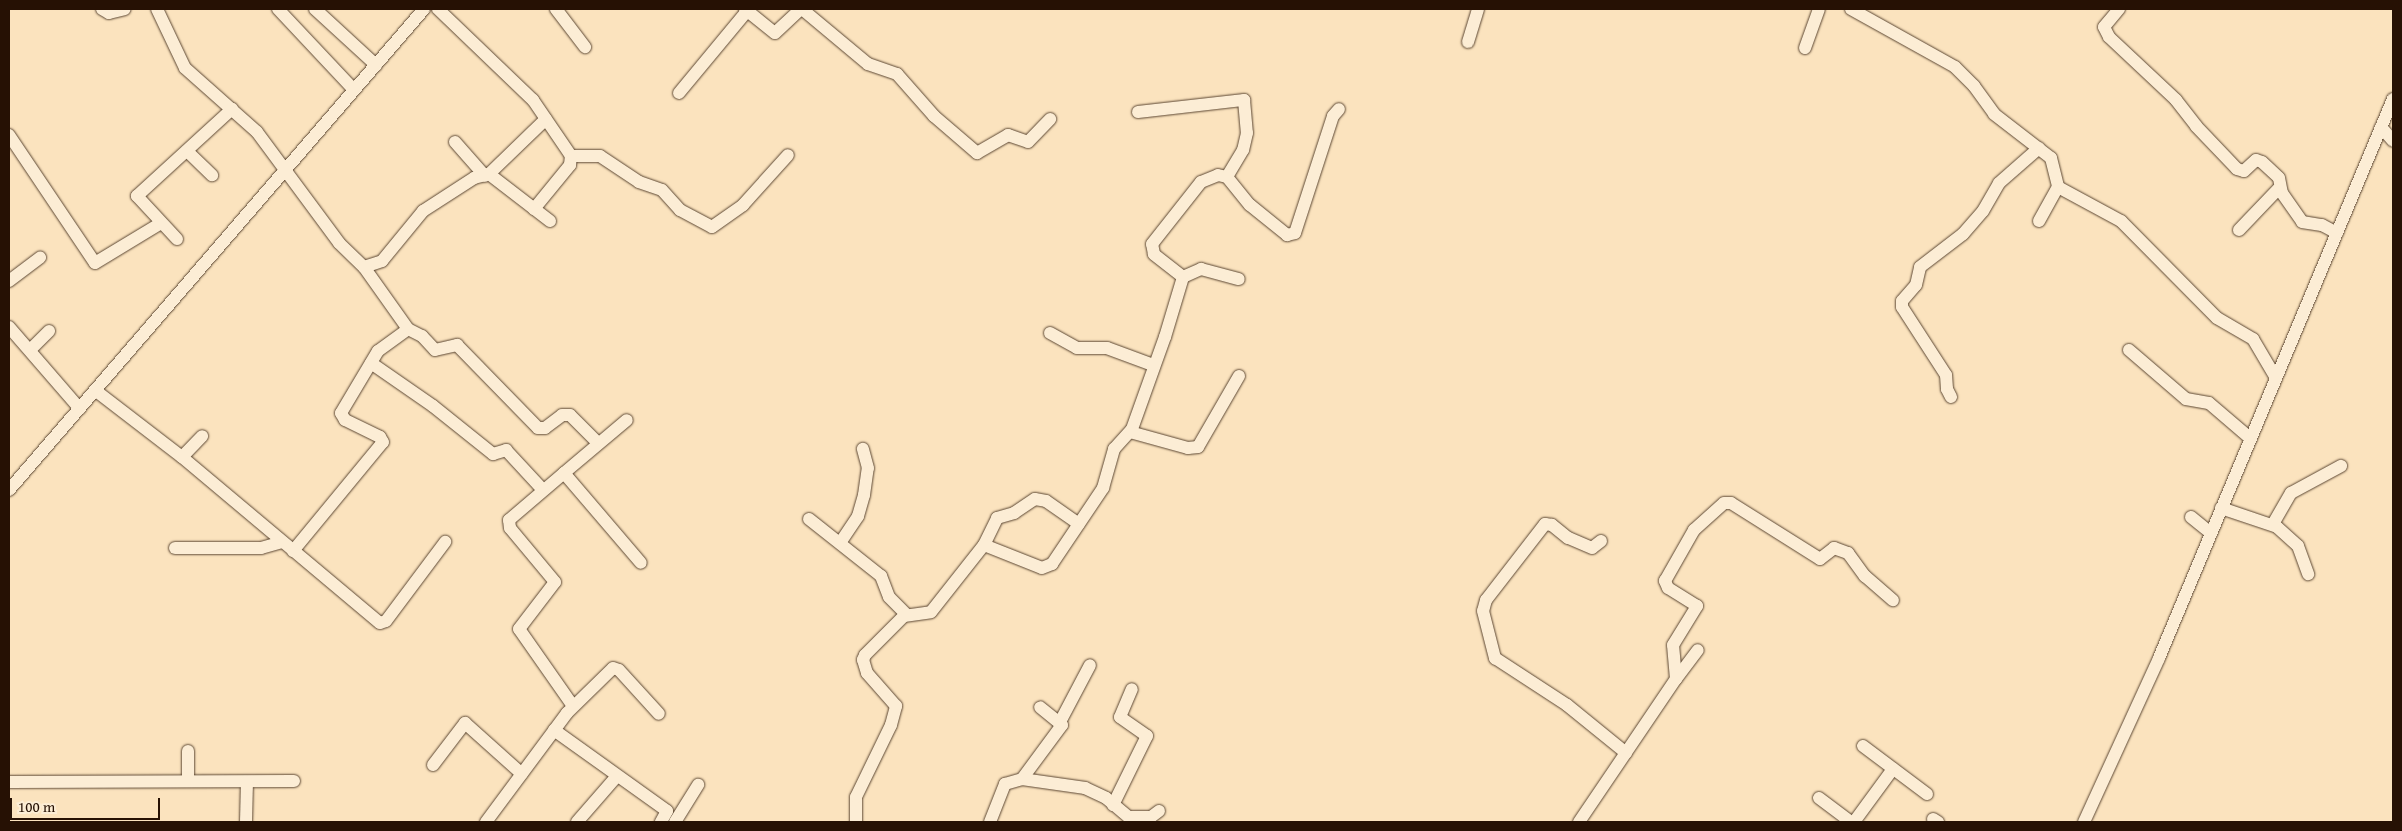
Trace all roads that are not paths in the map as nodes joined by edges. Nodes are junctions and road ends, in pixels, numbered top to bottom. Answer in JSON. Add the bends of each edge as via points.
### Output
{"nodes":[{"id":1,"x":102,"y":9,"type":"edge"},
{"id":2,"x":125,"y":9,"type":"edge"},
{"id":3,"x":157,"y":9,"type":"edge"},
{"id":4,"x":278,"y":9,"type":"edge"},
{"id":5,"x":315,"y":9,"type":"edge"},
{"id":6,"x":334,"y":9,"type":"edge"},
{"id":7,"x":424,"y":9,"type":"edge"},
{"id":8,"x":438,"y":9,"type":"edge"},
{"id":9,"x":556,"y":9,"type":"edge"},
{"id":10,"x":802,"y":9,"type":"edge"},
{"id":11,"x":1478,"y":9,"type":"edge"},
{"id":12,"x":1819,"y":9,"type":"edge"},
{"id":13,"x":1851,"y":9,"type":"edge"},
{"id":14,"x":2119,"y":9,"type":"edge"},
{"id":15,"x":746,"y":10,"type":"edge"},
{"id":16,"x":326,"y":19,"type":"junction"},
{"id":17,"x":1468,"y":42,"type":"dead end"},
{"id":18,"x":585,"y":47,"type":"dead end"},
{"id":19,"x":1805,"y":48,"type":"dead end"},
{"id":20,"x":376,"y":65,"type":"junction"},
{"id":21,"x":354,"y":90,"type":"junction"},
{"id":22,"x":680,"y":93,"type":"dead end"},
{"id":23,"x":2393,"y":99,"type":"edge"},
{"id":24,"x":232,"y":109,"type":"junction"},
{"id":25,"x":1339,"y":110,"type":"dead end"},
{"id":26,"x":1138,"y":112,"type":"dead end"},
{"id":27,"x":546,"y":119,"type":"junction"},
{"id":28,"x":1050,"y":119,"type":"dead end"},
{"id":29,"x":2381,"y":127,"type":"junction"},
{"id":30,"x":9,"y":135,"type":"edge"},
{"id":31,"x":2393,"y":141,"type":"edge"},
{"id":32,"x":455,"y":142,"type":"dead end"},
{"id":33,"x":2039,"y":148,"type":"junction"},
{"id":34,"x":187,"y":151,"type":"junction"},
{"id":35,"x":788,"y":155,"type":"dead end"},
{"id":36,"x":571,"y":156,"type":"junction"},
{"id":37,"x":284,"y":170,"type":"junction"},
{"id":38,"x":212,"y":175,"type":"dead end"},
{"id":39,"x":487,"y":175,"type":"junction"},
{"id":40,"x":1227,"y":177,"type":"junction"},
{"id":41,"x":2058,"y":187,"type":"junction"},
{"id":42,"x":2280,"y":187,"type":"junction"},
{"id":43,"x":534,"y":209,"type":"junction"},
{"id":44,"x":2039,"y":220,"type":"dead end"},
{"id":45,"x":550,"y":222,"type":"dead end"},
{"id":46,"x":161,"y":223,"type":"junction"},
{"id":47,"x":2239,"y":230,"type":"dead end"},
{"id":48,"x":2336,"y":233,"type":"junction"},
{"id":49,"x":177,"y":239,"type":"dead end"},
{"id":50,"x":40,"y":258,"type":"dead end"},
{"id":51,"x":364,"y":267,"type":"junction"},
{"id":52,"x":1183,"y":277,"type":"junction"},
{"id":53,"x":1239,"y":279,"type":"dead end"},
{"id":54,"x":9,"y":281,"type":"edge"},
{"id":55,"x":9,"y":327,"type":"edge"},
{"id":56,"x":408,"y":329,"type":"junction"},
{"id":57,"x":50,"y":330,"type":"dead end"},
{"id":58,"x":1050,"y":333,"type":"dead end"},
{"id":59,"x":30,"y":350,"type":"junction"},
{"id":60,"x":2129,"y":350,"type":"dead end"},
{"id":61,"x":371,"y":363,"type":"junction"},
{"id":62,"x":1153,"y":365,"type":"junction"},
{"id":63,"x":1239,"y":376,"type":"dead end"},
{"id":64,"x":2276,"y":378,"type":"junction"},
{"id":65,"x":96,"y":391,"type":"junction"},
{"id":66,"x":1951,"y":397,"type":"dead end"},
{"id":67,"x":80,"y":409,"type":"junction"},
{"id":68,"x":627,"y":420,"type":"dead end"},
{"id":69,"x":1130,"y":432,"type":"junction"},
{"id":70,"x":202,"y":436,"type":"dead end"},
{"id":71,"x":2250,"y":438,"type":"junction"},
{"id":72,"x":598,"y":443,"type":"junction"},
{"id":73,"x":863,"y":449,"type":"dead end"},
{"id":74,"x":182,"y":458,"type":"junction"},
{"id":75,"x":2341,"y":466,"type":"dead end"},
{"id":76,"x":564,"y":474,"type":"junction"},
{"id":77,"x":10,"y":487,"type":"edge"},
{"id":78,"x":543,"y":490,"type":"junction"},
{"id":79,"x":2221,"y":508,"type":"junction"},
{"id":80,"x":2191,"y":516,"type":"dead end"},
{"id":81,"x":809,"y":519,"type":"dead end"},
{"id":82,"x":1079,"y":524,"type":"junction"},
{"id":83,"x":2273,"y":524,"type":"junction"},
{"id":84,"x":2211,"y":533,"type":"junction"},
{"id":85,"x":1601,"y":541,"type":"dead end"},
{"id":86,"x":282,"y":542,"type":"junction"},
{"id":87,"x":445,"y":542,"type":"dead end"},
{"id":88,"x":840,"y":543,"type":"junction"},
{"id":89,"x":984,"y":545,"type":"junction"},
{"id":90,"x":175,"y":548,"type":"dead end"},
{"id":91,"x":293,"y":551,"type":"junction"},
{"id":92,"x":641,"y":563,"type":"dead end"},
{"id":93,"x":2308,"y":574,"type":"dead end"},
{"id":94,"x":1893,"y":600,"type":"dead end"},
{"id":95,"x":907,"y":615,"type":"junction"},
{"id":96,"x":1698,"y":650,"type":"dead end"},
{"id":97,"x":1090,"y":665,"type":"dead end"},
{"id":98,"x":1676,"y":678,"type":"junction"},
{"id":99,"x":1132,"y":689,"type":"dead end"},
{"id":100,"x":573,"y":706,"type":"junction"},
{"id":101,"x":1040,"y":706,"type":"dead end"},
{"id":102,"x":659,"y":714,"type":"dead end"},
{"id":103,"x":1060,"y":722,"type":"junction"},
{"id":104,"x":554,"y":730,"type":"junction"},
{"id":105,"x":1862,"y":746,"type":"dead end"},
{"id":106,"x":188,"y":750,"type":"dead end"},
{"id":107,"x":1626,"y":753,"type":"junction"},
{"id":108,"x":433,"y":765,"type":"dead end"},
{"id":109,"x":1893,"y":769,"type":"junction"},
{"id":110,"x":522,"y":774,"type":"junction"},
{"id":111,"x":617,"y":776,"type":"junction"},
{"id":112,"x":188,"y":780,"type":"junction"},
{"id":113,"x":1022,"y":780,"type":"junction"},
{"id":114,"x":294,"y":781,"type":"dead end"},
{"id":115,"x":9,"y":782,"type":"edge"},
{"id":116,"x":247,"y":782,"type":"junction"},
{"id":117,"x":698,"y":785,"type":"dead end"},
{"id":118,"x":1927,"y":794,"type":"dead end"},
{"id":119,"x":1818,"y":798,"type":"dead end"},
{"id":120,"x":1113,"y":805,"type":"junction"},
{"id":121,"x":1158,"y":811,"type":"dead end"},
{"id":122,"x":246,"y":822,"type":"edge"},
{"id":123,"x":486,"y":822,"type":"edge"},
{"id":124,"x":576,"y":822,"type":"edge"},
{"id":125,"x":661,"y":822,"type":"edge"},
{"id":126,"x":675,"y":822,"type":"edge"},
{"id":127,"x":856,"y":822,"type":"edge"},
{"id":128,"x":990,"y":822,"type":"edge"},
{"id":129,"x":1579,"y":822,"type":"edge"},
{"id":130,"x":1853,"y":822,"type":"edge"},
{"id":131,"x":2084,"y":822,"type":"edge"}],
"edges":[{"from":1,"to":2,"type":"street","via":[[110,13]]},
{"from":3,"to":24,"type":"street","via":[[185,68]]},
{"from":4,"to":21,"type":"street"},
{"from":5,"to":16,"type":"street"},
{"from":6,"to":16,"type":"street"},
{"from":7,"to":20,"type":"street"},
{"from":8,"to":27,"type":"street","via":[[533,100]]},
{"from":9,"to":18,"type":"street"},
{"from":10,"to":15,"type":"street","via":[[775,33]]},
{"from":10,"to":28,"type":"street","via":[[868,64],[897,74],[934,116],[977,153],[1008,135],[1028,142]]},
{"from":11,"to":17,"type":"street"},
{"from":12,"to":19,"type":"street"},
{"from":13,"to":33,"type":"street","via":[[1956,67],[1994,114]]},
{"from":14,"to":42,"type":"street","via":[[2104,27],[2109,37],[2176,100],[2237,169],[2244,171],[2254,161],[2259,161],[2276,175]]},
{"from":15,"to":22,"type":"street"},
{"from":16,"to":20,"type":"street"},
{"from":20,"to":21,"type":"street"},
{"from":21,"to":37,"type":"street"},
{"from":23,"to":29,"type":"street"},
{"from":24,"to":34,"type":"street"},
{"from":24,"to":37,"type":"street","via":[[256,132]]},
{"from":25,"to":40,"type":"street","via":[[1333,116],[1295,233],[1287,235],[1258,211]]},
{"from":26,"to":40,"type":"street","via":[[1244,100],[1247,133],[1243,150]]},
{"from":27,"to":36,"type":"street"},
{"from":27,"to":39,"type":"street"},
{"from":29,"to":31,"type":"street"},
{"from":29,"to":48,"type":"street"},
{"from":30,"to":46,"type":"street","via":[[94,263]]},
{"from":32,"to":39,"type":"street"},
{"from":33,"to":41,"type":"street","via":[[2054,162]]},
{"from":33,"to":66,"type":"street","via":[[1999,183],[1983,211],[1963,234],[1920,267],[1916,285],[1902,301],[1902,307],[1946,375]]},
{"from":34,"to":38,"type":"street"},
{"from":34,"to":46,"type":"street","via":[[137,196]]},
{"from":35,"to":36,"type":"street","via":[[743,205],[712,227],[680,210],[662,190],[639,182],[600,156]]},
{"from":36,"to":43,"type":"street","via":[[570,165]]},
{"from":37,"to":51,"type":"street","via":[[339,242]]},
{"from":37,"to":65,"type":"street"},
{"from":39,"to":43,"type":"street"},
{"from":39,"to":51,"type":"street","via":[[474,178],[423,211],[386,258],[375,266]]},
{"from":40,"to":52,"type":"street","via":[[1218,175],[1201,182],[1151,247],[1154,254]]},
{"from":41,"to":44,"type":"street"},
{"from":41,"to":64,"type":"street","via":[[2122,221],[2217,318],[2253,339]]},
{"from":42,"to":47,"type":"street"},
{"from":42,"to":48,"type":"street","via":[[2302,222],[2322,225]]},
{"from":43,"to":45,"type":"street"},
{"from":46,"to":49,"type":"street"},
{"from":48,"to":64,"type":"street"},
{"from":50,"to":54,"type":"street"},
{"from":51,"to":56,"type":"street"},
{"from":52,"to":53,"type":"street","via":[[1201,269]]},
{"from":52,"to":62,"type":"street"},
{"from":55,"to":59,"type":"street"},
{"from":56,"to":61,"type":"street","via":[[381,348]]},
{"from":56,"to":72,"type":"street","via":[[422,336],[435,350],[457,345],[536,426],[545,428],[562,415],[570,415]]},
{"from":57,"to":59,"type":"street"},
{"from":58,"to":62,"type":"street","via":[[1077,348],[1107,348]]},
{"from":59,"to":67,"type":"street"},
{"from":60,"to":71,"type":"street","via":[[2186,399],[2209,403]]},
{"from":61,"to":78,"type":"street","via":[[434,406],[493,454],[508,452]]},
{"from":61,"to":91,"type":"street","via":[[342,413],[345,420],[380,437],[383,442]]},
{"from":62,"to":69,"type":"street"},
{"from":63,"to":69,"type":"street","via":[[1198,447],[1188,448]]},
{"from":64,"to":71,"type":"street"},
{"from":65,"to":67,"type":"street"},
{"from":65,"to":74,"type":"street"},
{"from":67,"to":77,"type":"street"},
{"from":68,"to":72,"type":"street"},
{"from":69,"to":82,"type":"street","via":[[1116,445],[1103,488]]},
{"from":70,"to":74,"type":"street"},
{"from":71,"to":79,"type":"street"},
{"from":72,"to":76,"type":"street"},
{"from":73,"to":88,"type":"street","via":[[868,468],[864,495],[856,520]]},
{"from":74,"to":86,"type":"street"},
{"from":75,"to":83,"type":"street","via":[[2291,492]]},
{"from":76,"to":78,"type":"street"},
{"from":76,"to":92,"type":"street"},
{"from":78,"to":100,"type":"street","via":[[514,514],[508,524],[556,582],[519,629]]},
{"from":79,"to":83,"type":"street"},
{"from":79,"to":84,"type":"street"},
{"from":80,"to":84,"type":"street"},
{"from":81,"to":88,"type":"street"},
{"from":82,"to":89,"type":"street","via":[[1045,569]]},
{"from":82,"to":89,"type":"street","via":[[1046,501],[1035,499],[1014,513],[998,518]]},
{"from":83,"to":93,"type":"street","via":[[2298,546]]},
{"from":84,"to":131,"type":"street"},
{"from":85,"to":107,"type":"street","via":[[1592,548],[1545,524],[1486,600],[1483,611],[1495,658],[1567,705]]},
{"from":86,"to":90,"type":"street","via":[[261,548]]},
{"from":86,"to":91,"type":"street"},
{"from":87,"to":91,"type":"street","via":[[383,623]]},
{"from":88,"to":95,"type":"street","via":[[881,576],[889,596]]},
{"from":89,"to":95,"type":"street","via":[[931,612]]},
{"from":94,"to":98,"type":"street","via":[[1865,576],[1848,553],[1834,548],[1820,559],[1731,503],[1724,503],[1694,530],[1665,581],[1668,588],[1697,606],[1673,645]]},
{"from":95,"to":127,"type":"street","via":[[863,657],[870,676],[896,706],[891,725],[856,797]]},
{"from":96,"to":98,"type":"street"},
{"from":97,"to":103,"type":"street"},
{"from":98,"to":107,"type":"street"},
{"from":99,"to":120,"type":"street","via":[[1120,717],[1147,736]]},
{"from":100,"to":102,"type":"street","via":[[616,668]]},
{"from":100,"to":104,"type":"street"},
{"from":101,"to":103,"type":"street"},
{"from":103,"to":113,"type":"street","via":[[1054,738]]},
{"from":104,"to":110,"type":"street"},
{"from":104,"to":111,"type":"street"},
{"from":105,"to":109,"type":"street"},
{"from":106,"to":112,"type":"street"},
{"from":107,"to":129,"type":"street"},
{"from":108,"to":110,"type":"street","via":[[465,723]]},
{"from":109,"to":118,"type":"street"},
{"from":109,"to":130,"type":"street"},
{"from":110,"to":123,"type":"street"},
{"from":111,"to":124,"type":"street"},
{"from":111,"to":125,"type":"street","via":[[667,811]]},
{"from":112,"to":115,"type":"street"},
{"from":112,"to":116,"type":"street"},
{"from":113,"to":120,"type":"street","via":[[1085,788]]},
{"from":113,"to":128,"type":"street","via":[[1005,784]]},
{"from":114,"to":116,"type":"street"},
{"from":116,"to":122,"type":"street"},
{"from":117,"to":126,"type":"street"},
{"from":119,"to":130,"type":"street"},
{"from":120,"to":121,"type":"street","via":[[1129,817],[1152,817]]}]}
